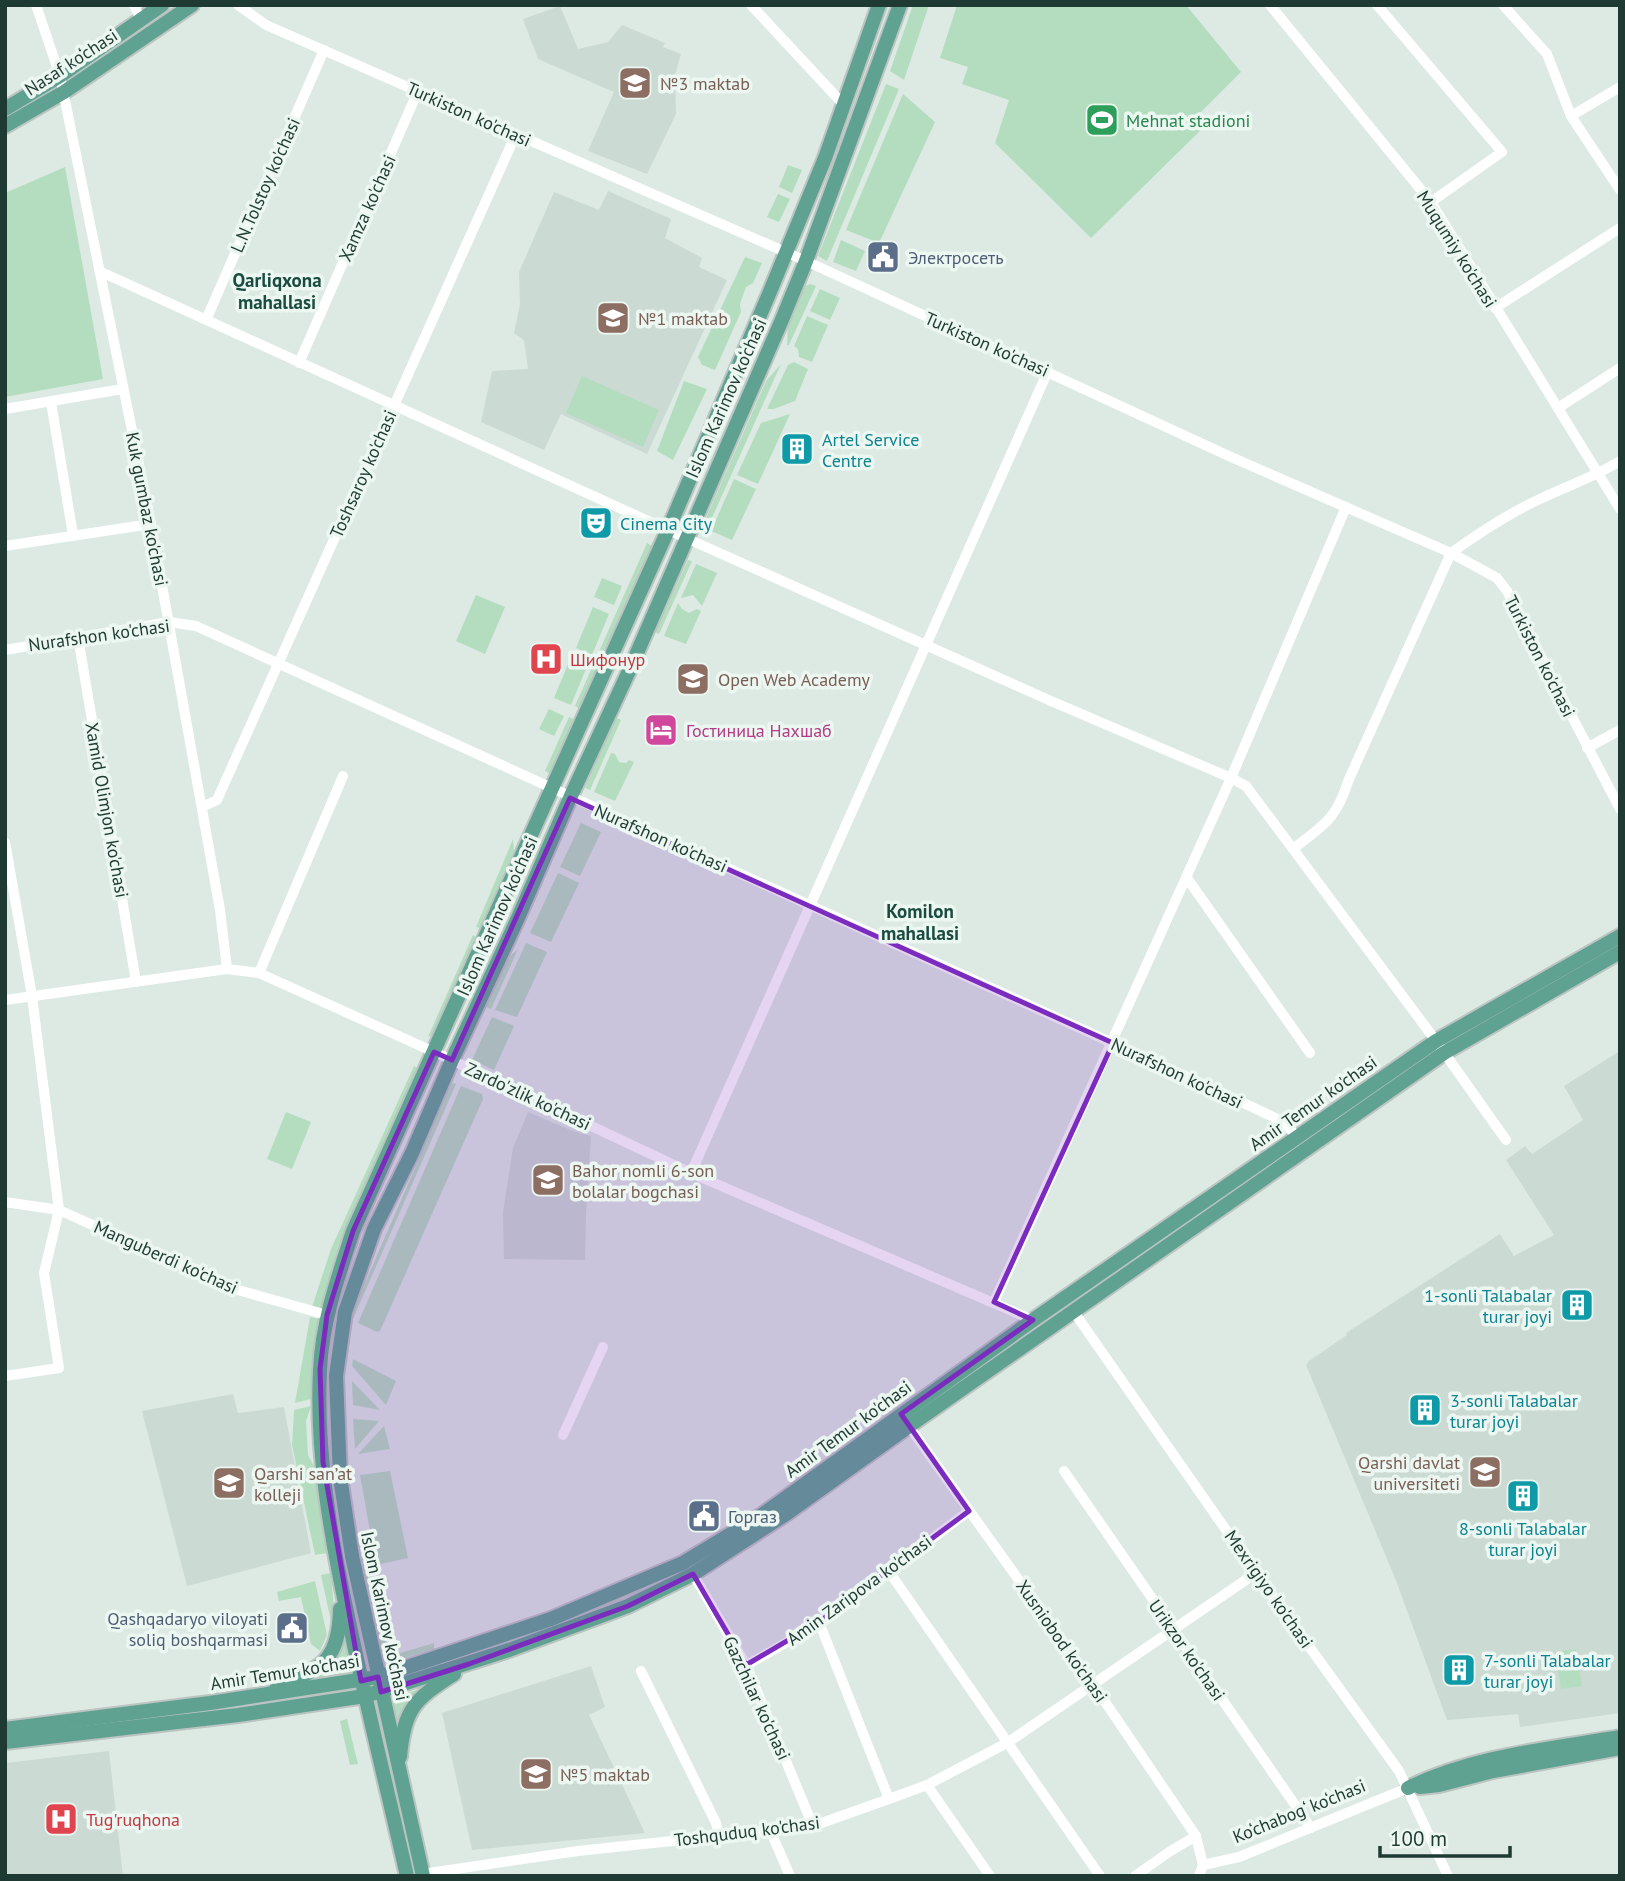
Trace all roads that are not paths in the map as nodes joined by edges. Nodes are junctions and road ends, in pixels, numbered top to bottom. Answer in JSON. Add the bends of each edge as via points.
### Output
{"nodes":[{"id":1,"x":36,"y":5,"type":"edge"},
{"id":2,"x":134,"y":5,"type":"edge"},
{"id":3,"x":162,"y":5,"type":"edge"},
{"id":4,"x":192,"y":5,"type":"edge"},
{"id":5,"x":238,"y":5,"type":"edge"},
{"id":6,"x":751,"y":5,"type":"edge"},
{"id":7,"x":879,"y":5,"type":"edge"},
{"id":8,"x":900,"y":5,"type":"edge"},
{"id":9,"x":1270,"y":5,"type":"edge"},
{"id":10,"x":1377,"y":5,"type":"edge"},
{"id":11,"x":1503,"y":5,"type":"edge"},
{"id":12,"x":141,"y":20,"type":"junction"},
{"id":13,"x":324,"y":50,"type":"junction"},
{"id":14,"x":60,"y":76,"type":"junction"},
{"id":15,"x":1620,"y":87,"type":"edge"},
{"id":16,"x":418,"y":91,"type":"junction"},
{"id":17,"x":64,"y":92,"type":"junction"},
{"id":18,"x":844,"y":105,"type":"junction"},
{"id":19,"x":5,"y":109,"type":"edge"},
{"id":20,"x":1571,"y":116,"type":"junction"},
{"id":21,"x":5,"y":126,"type":"edge"},
{"id":22,"x":516,"y":134,"type":"junction"},
{"id":23,"x":1620,"y":190,"type":"edge"},
{"id":24,"x":1431,"y":202,"type":"junction"},
{"id":25,"x":1620,"y":228,"type":"edge"},
{"id":26,"x":787,"y":253,"type":"junction"},
{"id":27,"x":806,"y":261,"type":"junction"},
{"id":28,"x":99,"y":271,"type":"junction"},
{"id":29,"x":1495,"y":308,"type":"junction"},
{"id":30,"x":206,"y":320,"type":"junction"},
{"id":31,"x":299,"y":363,"type":"junction"},
{"id":32,"x":1620,"y":368,"type":"edge"},
{"id":33,"x":1048,"y":371,"type":"junction"},
{"id":34,"x":122,"y":389,"type":"junction"},
{"id":35,"x":51,"y":402,"type":"junction"},
{"id":36,"x":394,"y":405,"type":"junction"},
{"id":37,"x":1558,"y":408,"type":"junction"},
{"id":38,"x":5,"y":409,"type":"edge"},
{"id":39,"x":1620,"y":461,"type":"edge"},
{"id":40,"x":1598,"y":475,"type":"junction"},
{"id":41,"x":1346,"y":507,"type":"junction"},
{"id":42,"x":1620,"y":509,"type":"edge"},
{"id":43,"x":151,"y":523,"type":"junction"},
{"id":44,"x":668,"y":530,"type":"junction"},
{"id":45,"x":73,"y":535,"type":"junction"},
{"id":46,"x":686,"y":537,"type":"junction"},
{"id":47,"x":5,"y":546,"type":"edge"},
{"id":48,"x":1451,"y":553,"type":"junction"},
{"id":49,"x":169,"y":622,"type":"junction"},
{"id":50,"x":78,"y":637,"type":"junction"},
{"id":51,"x":928,"y":645,"type":"junction"},
{"id":52,"x":5,"y":650,"type":"edge"},
{"id":53,"x":277,"y":663,"type":"junction"},
{"id":54,"x":1620,"y":730,"type":"edge"},
{"id":55,"x":1587,"y":748,"type":"junction"},
{"id":56,"x":343,"y":776,"type":"dead end"},
{"id":57,"x":1231,"y":778,"type":"junction"},
{"id":58,"x":552,"y":788,"type":"junction"},
{"id":59,"x":570,"y":798,"type":"junction"},
{"id":60,"x":202,"y":807,"type":"junction"},
{"id":61,"x":1620,"y":809,"type":"edge"},
{"id":62,"x":5,"y":842,"type":"edge"},
{"id":63,"x":1293,"y":849,"type":"junction"},
{"id":64,"x":1187,"y":878,"type":"junction"},
{"id":65,"x":810,"y":904,"type":"junction"},
{"id":66,"x":1620,"y":936,"type":"edge"},
{"id":67,"x":1620,"y":952,"type":"edge"},
{"id":68,"x":227,"y":969,"type":"junction"},
{"id":69,"x":259,"y":973,"type":"junction"},
{"id":70,"x":136,"y":982,"type":"junction"},
{"id":71,"x":32,"y":996,"type":"junction"},
{"id":72,"x":5,"y":1000,"type":"edge"},
{"id":73,"x":1113,"y":1043,"type":"junction"},
{"id":74,"x":1440,"y":1047,"type":"junction"},
{"id":75,"x":434,"y":1052,"type":"junction"},
{"id":76,"x":1310,"y":1053,"type":"dead end"},
{"id":77,"x":452,"y":1060,"type":"junction"},
{"id":78,"x":1297,"y":1137,"type":"junction"},
{"id":79,"x":1506,"y":1140,"type":"dead end"},
{"id":80,"x":691,"y":1173,"type":"junction"},
{"id":81,"x":5,"y":1202,"type":"edge"},
{"id":82,"x":59,"y":1210,"type":"junction"},
{"id":83,"x":994,"y":1302,"type":"junction"},
{"id":84,"x":1074,"y":1312,"type":"junction"},
{"id":85,"x":327,"y":1315,"type":"junction"},
{"id":86,"x":1034,"y":1320,"type":"junction"},
{"id":87,"x":603,"y":1347,"type":"dead end"},
{"id":88,"x":5,"y":1376,"type":"edge"},
{"id":89,"x":905,"y":1420,"type":"junction"},
{"id":90,"x":563,"y":1435,"type":"dead end"},
{"id":91,"x":1063,"y":1471,"type":"dead end"},
{"id":92,"x":969,"y":1511,"type":"junction"},
{"id":93,"x":888,"y":1570,"type":"junction"},
{"id":94,"x":1256,"y":1573,"type":"junction"},
{"id":95,"x":693,"y":1574,"type":"junction"},
{"id":96,"x":341,"y":1583,"type":"junction"},
{"id":97,"x":819,"y":1622,"type":"junction"},
{"id":98,"x":1173,"y":1629,"type":"junction"},
{"id":99,"x":469,"y":1664,"type":"junction"},
{"id":100,"x":746,"y":1665,"type":"junction"},
{"id":101,"x":641,"y":1671,"type":"dead end"},
{"id":102,"x":361,"y":1681,"type":"junction"},
{"id":103,"x":1093,"y":1684,"type":"junction"},
{"id":104,"x":379,"y":1685,"type":"junction"},
{"id":105,"x":263,"y":1696,"type":"junction"},
{"id":106,"x":365,"y":1696,"type":"junction"},
{"id":107,"x":5,"y":1729,"type":"edge"},
{"id":108,"x":1620,"y":1737,"type":"edge"},
{"id":109,"x":5,"y":1742,"type":"edge"},
{"id":110,"x":1007,"y":1743,"type":"junction"},
{"id":111,"x":1620,"y":1748,"type":"edge"},
{"id":112,"x":399,"y":1769,"type":"junction"},
{"id":113,"x":927,"y":1785,"type":"junction"},
{"id":114,"x":1408,"y":1788,"type":"junction"},
{"id":115,"x":888,"y":1799,"type":"junction"},
{"id":116,"x":813,"y":1826,"type":"junction"},
{"id":117,"x":1311,"y":1828,"type":"junction"},
{"id":118,"x":770,"y":1830,"type":"junction"},
{"id":119,"x":719,"y":1836,"type":"junction"},
{"id":120,"x":1196,"y":1836,"type":"junction"},
{"id":121,"x":1201,"y":1871,"type":"edge"},
{"id":122,"x":417,"y":1875,"type":"edge"},
{"id":123,"x":790,"y":1876,"type":"edge"},
{"id":124,"x":990,"y":1876,"type":"edge"},
{"id":125,"x":1100,"y":1876,"type":"edge"},
{"id":126,"x":1135,"y":1876,"type":"edge"},
{"id":127,"x":1448,"y":1876,"type":"edge"}],
"edges":[{"from":1,"to":14,"type":"street","name":"Kuk gumbaz ko'chasi"},
{"from":2,"to":12,"type":"street"},
{"from":3,"to":12,"type":"main road","name":"Nasaf ko‘chasi"},
{"from":4,"to":17,"type":"main road","name":"Nasaf ko‘chasi"},
{"from":5,"to":13,"type":"street","name":"Turkiston ko'chasi","via":[[266,25]]},
{"from":6,"to":18,"type":"street"},
{"from":7,"to":18,"type":"main road","name":"Islom Karimov ko‘chasi"},
{"from":8,"to":27,"type":"main road","name":"Islom Karimov ko‘chasi"},
{"from":9,"to":24,"type":"street","name":"Muqumiy ko'chasi"},
{"from":10,"to":24,"type":"street","via":[[1502,152]]},
{"from":11,"to":20,"type":"street","via":[[1547,54]]},
{"from":12,"to":14,"type":"main road","name":"Nasaf ko‘chasi"},
{"from":13,"to":16,"type":"street","name":"Turkiston ko'chasi"},
{"from":13,"to":30,"type":"street","name":"L.N.Tolstoy ko'chasi"},
{"from":14,"to":17,"type":"street","name":"Kuk gumbaz ko'chasi"},
{"from":14,"to":19,"type":"main road","name":"Nasaf ko‘chasi"},
{"from":15,"to":20,"type":"street"},
{"from":16,"to":22,"type":"street","name":"Turkiston ko'chasi"},
{"from":16,"to":31,"type":"street","name":"Xamza ko'chasi"},
{"from":17,"to":21,"type":"main road","name":"Nasaf ko‘chasi"},
{"from":17,"to":28,"type":"street","name":"Kuk gumbaz ko'chasi"},
{"from":18,"to":26,"type":"main road","name":"Islom Karimov ko‘chasi"},
{"from":20,"to":23,"type":"street"},
{"from":22,"to":26,"type":"street","name":"Turkiston ko'chasi"},
{"from":22,"to":36,"type":"street","name":"Toshsaroy ko'chasi"},
{"from":24,"to":29,"type":"street","name":"Muqumiy ko'chasi"},
{"from":25,"to":29,"type":"street"},
{"from":26,"to":27,"type":"street","name":"Turkiston ko'chasi"},
{"from":26,"to":44,"type":"main road","name":"Islom Karimov ko‘chasi"},
{"from":27,"to":33,"type":"street","name":"Turkiston ko'chasi"},
{"from":27,"to":46,"type":"main road","name":"Islom Karimov ko‘chasi"},
{"from":28,"to":30,"type":"street"},
{"from":28,"to":34,"type":"street","name":"Kuk gumbaz ko'chasi"},
{"from":29,"to":37,"type":"street","name":"Muqumiy ko'chasi"},
{"from":30,"to":31,"type":"street"},
{"from":31,"to":36,"type":"street"},
{"from":32,"to":37,"type":"street"},
{"from":33,"to":41,"type":"street","name":"Turkiston ko'chasi"},
{"from":33,"to":51,"type":"street"},
{"from":34,"to":35,"type":"street"},
{"from":34,"to":43,"type":"street","name":"Kuk gumbaz ko'chasi"},
{"from":35,"to":38,"type":"street"},
{"from":35,"to":45,"type":"street"},
{"from":36,"to":44,"type":"street"},
{"from":36,"to":53,"type":"street","name":"Toshsaroy ko'chasi"},
{"from":37,"to":40,"type":"street","name":"Muqumiy ko'chasi"},
{"from":39,"to":40,"type":"street"},
{"from":40,"to":42,"type":"street","name":"Muqumiy ko'chasi"},
{"from":40,"to":48,"type":"street","via":[[1538,499]]},
{"from":41,"to":48,"type":"street","name":"Turkiston ko'chasi"},
{"from":41,"to":57,"type":"street"},
{"from":43,"to":45,"type":"street"},
{"from":43,"to":49,"type":"street","name":"Kuk gumbaz ko'chasi"},
{"from":44,"to":46,"type":"street"},
{"from":44,"to":58,"type":"main road","name":"Islom Karimov ko‘chasi"},
{"from":45,"to":47,"type":"street"},
{"from":46,"to":51,"type":"street"},
{"from":46,"to":59,"type":"main road","name":"Islom Karimov ko‘chasi"},
{"from":48,"to":55,"type":"street","name":"Turkiston ko'chasi","via":[[1497,578],[1507,591]]},
{"from":48,"to":63,"type":"street","via":[[1332,819]]},
{"from":49,"to":50,"type":"street","name":"Nurafshon ko'chasi"},
{"from":49,"to":53,"type":"street","name":"Nurafshon ko'chasi","via":[[196,626]]},
{"from":49,"to":60,"type":"street","name":"Kuk gumbaz ko'chasi"},
{"from":50,"to":52,"type":"street","name":"Nurafshon ko'chasi"},
{"from":50,"to":70,"type":"street","name":"Xamid Olimjon ko'chasi"},
{"from":51,"to":57,"type":"street"},
{"from":51,"to":65,"type":"street"},
{"from":53,"to":58,"type":"street","name":"Nurafshon ko'chasi"},
{"from":53,"to":60,"type":"street","name":"Toshsaroy ko'chasi","via":[[217,800]]},
{"from":54,"to":55,"type":"street"},
{"from":55,"to":61,"type":"street","name":"Turkiston ko'chasi"},
{"from":56,"to":69,"type":"street"},
{"from":57,"to":63,"type":"street","via":[[1246,786]]},
{"from":57,"to":64,"type":"street"},
{"from":58,"to":59,"type":"street","name":"Nurafshon ko'chasi"},
{"from":58,"to":75,"type":"main road","name":"Islom Karimov ko‘chasi"},
{"from":59,"to":65,"type":"street","name":"Nurafshon ko'chasi"},
{"from":59,"to":77,"type":"main road","name":"Islom Karimov ko‘chasi"},
{"from":60,"to":68,"type":"street","name":"Kuk gumbaz ko'chasi"},
{"from":62,"to":71,"type":"street"},
{"from":63,"to":74,"type":"street"},
{"from":64,"to":73,"type":"street"},
{"from":64,"to":76,"type":"street"},
{"from":65,"to":73,"type":"street","name":"Nurafshon ko'chasi"},
{"from":65,"to":80,"type":"street"},
{"from":66,"to":74,"type":"main road","name":"Amir Temur ko'chasi"},
{"from":67,"to":74,"type":"main road","name":"Amir Temur ko'chasi"},
{"from":68,"to":69,"type":"street","name":"Zardo'zlik ko'chasi"},
{"from":68,"to":70,"type":"street","name":"Zardo'zlik ko'chasi"},
{"from":69,"to":75,"type":"street","name":"Zardo'zlik ko'chasi"},
{"from":70,"to":71,"type":"street","name":"Zardo'zlik ko'chasi"},
{"from":71,"to":72,"type":"street","name":"Zardo'zlik ko'chasi"},
{"from":71,"to":82,"type":"street"},
{"from":73,"to":78,"type":"street","name":"Nurafshon ko'chasi","via":[[1284,1122]]},
{"from":73,"to":83,"type":"street"},
{"from":74,"to":78,"type":"main road","name":"Amir Temur ko'chasi"},
{"from":74,"to":79,"type":"street"},
{"from":74,"to":84,"type":"main road","name":"Amir Temur ko'chasi"},
{"from":75,"to":77,"type":"street","name":"Zardo'zlik ko'chasi"},
{"from":75,"to":85,"type":"main road","name":"Islom Karimov ko‘chasi","via":[[353,1231]]},
{"from":77,"to":80,"type":"street","name":"Zardo'zlik ko'chasi"},
{"from":77,"to":104,"type":"main road","name":"Islom Karimov ko‘chasi","via":[[370,1241],[345,1312],[336,1376],[340,1477],[351,1555]]},
{"from":78,"to":86,"type":"main road","name":"Amir Temur ko'chasi"},
{"from":80,"to":83,"type":"street","name":"Zardo'zlik ko'chasi"},
{"from":81,"to":82,"type":"street","name":"Manguberdi ko'chasi"},
{"from":82,"to":85,"type":"street","name":"Manguberdi ko'chasi","via":[[238,1290]]},
{"from":82,"to":88,"type":"street","via":[[44,1273],[59,1368]]},
{"from":83,"to":86,"type":"street","name":"Zardo'zlik ko'chasi"},
{"from":84,"to":89,"type":"main road","name":"Amir Temur ko'chasi"},
{"from":84,"to":94,"type":"street","name":"Mexrigiyo ko'chasi"},
{"from":85,"to":96,"type":"main road","name":"Islom Karimov ko‘chasi","via":[[320,1413],[324,1475]]},
{"from":86,"to":89,"type":"main road","name":"Amir Temur ko'chasi"},
{"from":87,"to":90,"type":"street"},
{"from":89,"to":92,"type":"street","name":"Xusniobod ko'chasi"},
{"from":89,"to":95,"type":"main road","name":"Amir Temur ko'chasi","via":[[786,1514]]},
{"from":89,"to":104,"type":"main road","name":"Amir Temur ko'chasi","via":[[684,1563]]},
{"from":91,"to":98,"type":"street","name":"Urikzor ko'chasi"},
{"from":92,"to":93,"type":"street","name":"Amin Zaripova ko'chasi"},
{"from":92,"to":103,"type":"street","name":"Xusniobod ko'chasi"},
{"from":93,"to":97,"type":"street","name":"Amin Zaripova ko'chasi"},
{"from":93,"to":110,"type":"street"},
{"from":94,"to":98,"type":"street","name":"Toshquduq ko'chasi"},
{"from":94,"to":114,"type":"street","name":"Mexrigiyo ko'chasi"},
{"from":95,"to":99,"type":"main road","name":"Amir Temur ko'chasi","via":[[628,1606]]},
{"from":95,"to":100,"type":"street","name":"Gazchilar ko'chasi"},
{"from":96,"to":102,"type":"main road","name":"Islom Karimov ko‘chasi"},
{"from":96,"to":105,"type":"main road","via":[[334,1652],[313,1671]]},
{"from":97,"to":100,"type":"street","name":"Amin Zaripova ko'chasi"},
{"from":97,"to":115,"type":"street"},
{"from":98,"to":103,"type":"street","name":"Toshquduq ko'chasi"},
{"from":98,"to":117,"type":"street","name":"Urikzor ko'chasi"},
{"from":99,"to":104,"type":"main road","name":"Amir Temur ko'chasi"},
{"from":99,"to":112,"type":"main road","via":[[430,1690],[409,1711]]},
{"from":100,"to":116,"type":"street","name":"Gazchilar ko'chasi"},
{"from":101,"to":119,"type":"street"},
{"from":102,"to":104,"type":"main road","name":"Amir Temur ko'chasi"},
{"from":102,"to":105,"type":"main road","name":"Amir Temur ko'chasi"},
{"from":102,"to":106,"type":"main road","name":"Islom Karimov ko‘chasi"},
{"from":103,"to":110,"type":"street","name":"Toshquduq ko'chasi"},
{"from":103,"to":120,"type":"street","name":"Xusniobod ko'chasi"},
{"from":104,"to":106,"type":"main road","name":"Amir Temur ko'chasi"},
{"from":104,"to":112,"type":"main road","name":"Islom Karimov ko‘chasi"},
{"from":105,"to":107,"type":"main road","name":"Amir Temur ko'chasi"},
{"from":106,"to":109,"type":"main road","name":"Amir Temur ko'chasi"},
{"from":106,"to":122,"type":"main road","name":"Islom Karimov ko‘chasi"},
{"from":108,"to":114,"type":"main road","name":"Ko‘chabog‘ ko‘chasi","via":[[1493,1759]]},
{"from":110,"to":113,"type":"street","name":"Toshquduq ko'chasi"},
{"from":110,"to":125,"type":"street"},
{"from":111,"to":114,"type":"main road","name":"Ko‘chabog‘ ko‘chasi"},
{"from":112,"to":122,"type":"main road","name":"Islom Karimov ko‘chasi"},
{"from":113,"to":115,"type":"street","name":"Toshquduq ko'chasi"},
{"from":113,"to":124,"type":"street"},
{"from":114,"to":117,"type":"street","name":"Ko‘chabog‘ ko‘chasi"},
{"from":114,"to":127,"type":"street","name":"Mexrigiyo ko'chasi"},
{"from":115,"to":116,"type":"street","name":"Toshquduq ko'chasi"},
{"from":116,"to":118,"type":"street","name":"Toshquduq ko'chasi"},
{"from":117,"to":121,"type":"street","name":"Ko‘chabog‘ ko‘chasi"},
{"from":118,"to":119,"type":"street","name":"Toshquduq ko'chasi"},
{"from":118,"to":123,"type":"street"},
{"from":119,"to":122,"type":"street","name":"Toshquduq ko'chasi"},
{"from":120,"to":121,"type":"street","name":"Xusniobod ko'chasi"},
{"from":120,"to":126,"type":"street"}]}
